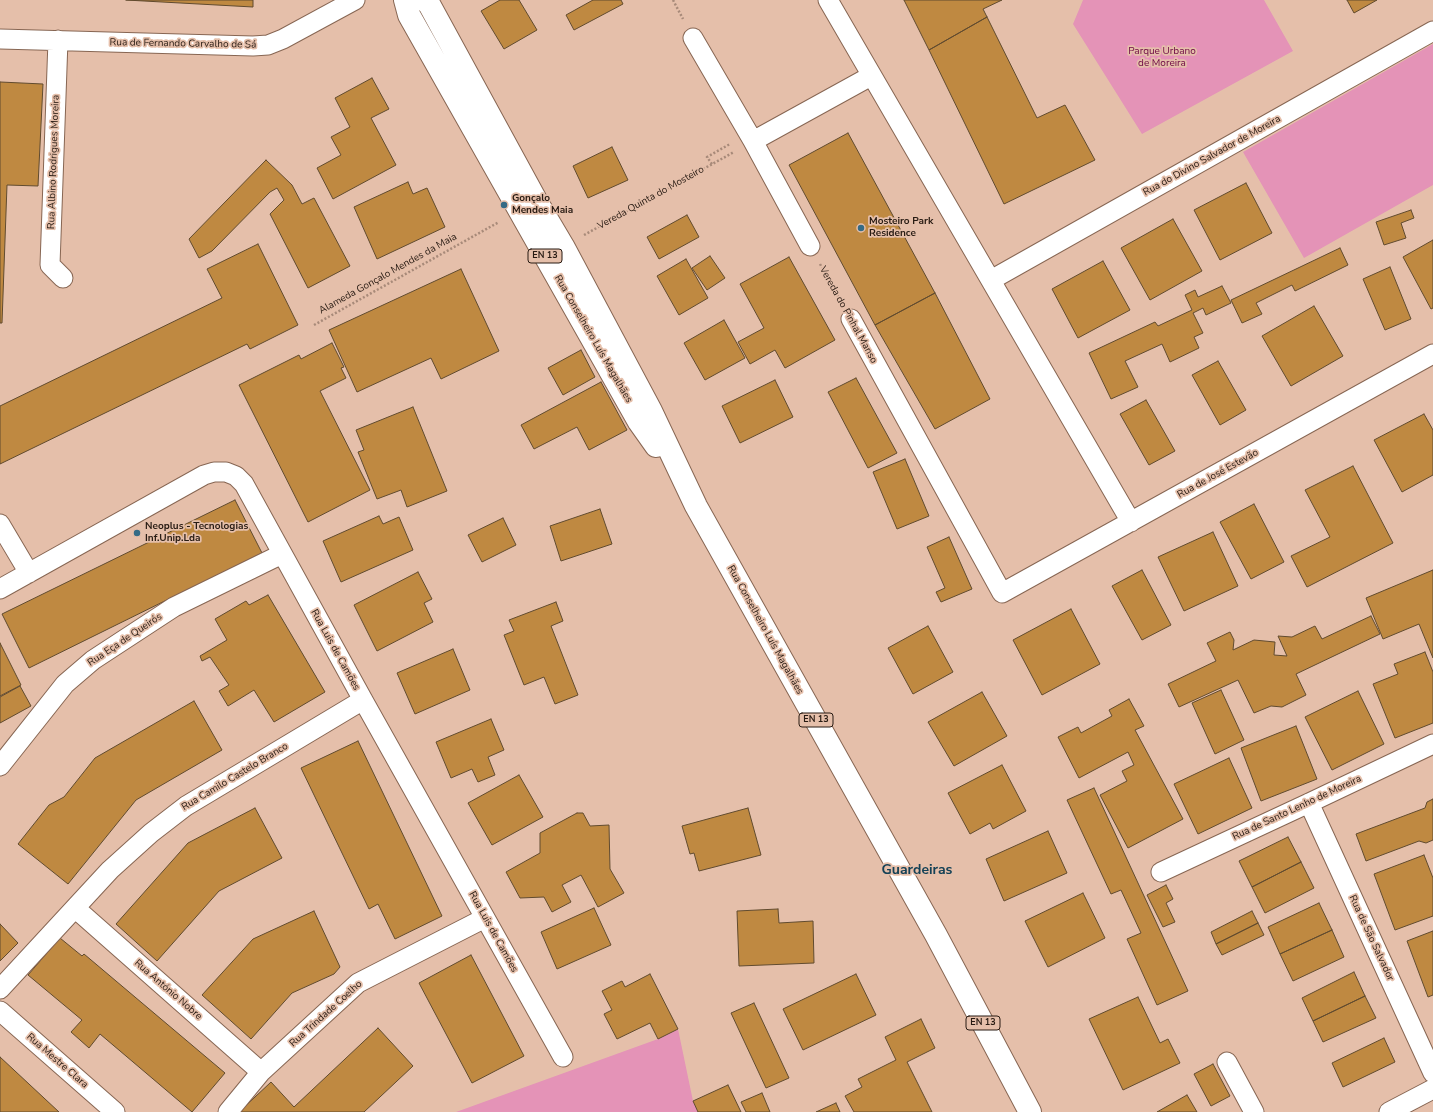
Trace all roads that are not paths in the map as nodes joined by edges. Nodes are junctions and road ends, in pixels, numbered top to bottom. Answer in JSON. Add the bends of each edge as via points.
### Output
{"nodes":[{"id":1,"x":355,"y":0,"type":"edge"},
{"id":2,"x":405,"y":0,"type":"edge"},
{"id":3,"x":424,"y":0,"type":"edge"},
{"id":4,"x":828,"y":0,"type":"edge"},
{"id":5,"x":1433,"y":31,"type":"edge"},
{"id":6,"x":693,"y":38,"type":"dead end"},
{"id":7,"x":0,"y":39,"type":"edge"},
{"id":8,"x":58,"y":40,"type":"junction"},
{"id":9,"x":871,"y":76,"type":"junction"},
{"id":10,"x":746,"y":146,"type":"junction"},
{"id":11,"x":810,"y":246,"type":"road end"},
{"id":12,"x":63,"y":278,"type":"dead end"},
{"id":13,"x":990,"y":280,"type":"junction"},
{"id":14,"x":851,"y":319,"type":"road end"},
{"id":15,"x":1433,"y":354,"type":"edge"},
{"id":16,"x":696,"y":506,"type":"junction"},
{"id":17,"x":1131,"y":522,"type":"junction"},
{"id":18,"x":0,"y":524,"type":"edge"},
{"id":19,"x":282,"y":554,"type":"junction"},
{"id":20,"x":29,"y":573,"type":"junction"},
{"id":21,"x":0,"y":589,"type":"edge"},
{"id":22,"x":1002,"y":593,"type":"joint"},
{"id":23,"x":363,"y":700,"type":"junction"},
{"id":24,"x":1433,"y":744,"type":"edge"},
{"id":25,"x":0,"y":766,"type":"edge"},
{"id":26,"x":1309,"y":804,"type":"junction"},
{"id":27,"x":1161,"y":872,"type":"dead end"},
{"id":28,"x":75,"y":908,"type":"junction"},
{"id":29,"x":485,"y":918,"type":"junction"},
{"id":30,"x":0,"y":989,"type":"edge"},
{"id":31,"x":0,"y":1011,"type":"edge"},
{"id":32,"x":563,"y":1057,"type":"dead end"},
{"id":33,"x":1227,"y":1062,"type":"dead end"},
{"id":34,"x":261,"y":1072,"type":"junction"},
{"id":35,"x":1433,"y":1073,"type":"edge"},
{"id":36,"x":1433,"y":1088,"type":"edge"},
{"id":37,"x":115,"y":1112,"type":"edge"},
{"id":38,"x":228,"y":1112,"type":"edge"},
{"id":39,"x":1030,"y":1112,"type":"edge"},
{"id":40,"x":1254,"y":1112,"type":"edge"},
{"id":41,"x":1389,"y":1112,"type":"edge"}],
"edges":[{"from":1,"to":8,"type":"street","name":"Rua de Fernando Carvalho de Sá","via":[[268,45]]},
{"from":2,"to":16,"type":"main road","name":"Rua Conselheiro Luís Magalhães","number":"EN 13","via":[[409,15],[639,422]]},
{"from":3,"to":16,"type":"main road","name":"Rua Conselheiro Luís Magalhães","number":"EN 13","via":[[429,4],[563,246],[651,411]]},
{"from":4,"to":9,"type":"street"},
{"from":5,"to":13,"type":"street","name":"Rua do Divino Salvador de Moreira"},
{"from":6,"to":10,"type":"street"},
{"from":7,"to":8,"type":"street","name":"Rua de Fernando Carvalho de Sá"},
{"from":8,"to":12,"type":"street","name":"Rua Albino Rodrigues Moreira","via":[[50,265]]},
{"from":9,"to":10,"type":"street"},
{"from":9,"to":13,"type":"street"},
{"from":10,"to":11,"type":"street"},
{"from":13,"to":17,"type":"street"},
{"from":14,"to":22,"type":"street","name":"Vereda do Pinhal Manso"},
{"from":15,"to":17,"type":"street","name":"Rua de José Estevão"},
{"from":16,"to":39,"type":"main road","name":"Rua Conselheiro Luís Magalhães","number":"EN 13","via":[[936,935]]},
{"from":17,"to":22,"type":"street","name":"Rua de José Estevão"},
{"from":18,"to":20,"type":"street"},
{"from":19,"to":20,"type":"street","name":"Rua Luis de Camões","via":[[244,484],[236,476],[226,472],[214,472],[204,475]]},
{"from":19,"to":23,"type":"street","name":"Rua Luis de Camões"},
{"from":19,"to":25,"type":"street","name":"Rua Eça de Queirós","via":[[174,607],[93,660],[65,684]]},
{"from":20,"to":21,"type":"street","name":"Rua Luis de Camões"},
{"from":23,"to":28,"type":"street","name":"Rua Camilo Castelo Branco","via":[[186,806],[110,870]]},
{"from":23,"to":29,"type":"street","name":"Rua Luis de Camões"},
{"from":24,"to":26,"type":"street","name":"Rua de Santo Lenho de Moreira"},
{"from":26,"to":27,"type":"street","name":"Rua de Santo Lenho de Moreira"},
{"from":26,"to":35,"type":"street","name":"Rua de São Salvador"},
{"from":28,"to":30,"type":"street","name":"Rua Camilo Castelo Branco"},
{"from":28,"to":34,"type":"street","name":"Rua António Nobre"},
{"from":29,"to":32,"type":"street","name":"Rua Luis de Camões"},
{"from":29,"to":34,"type":"street","name":"Rua Trindade Coelho","via":[[358,983]]},
{"from":31,"to":37,"type":"street","name":"Rua Mestre Clara"},
{"from":33,"to":40,"type":"street"},
{"from":34,"to":38,"type":"street","name":"Rua Trindade Coelho"},
{"from":36,"to":41,"type":"street"}]}
